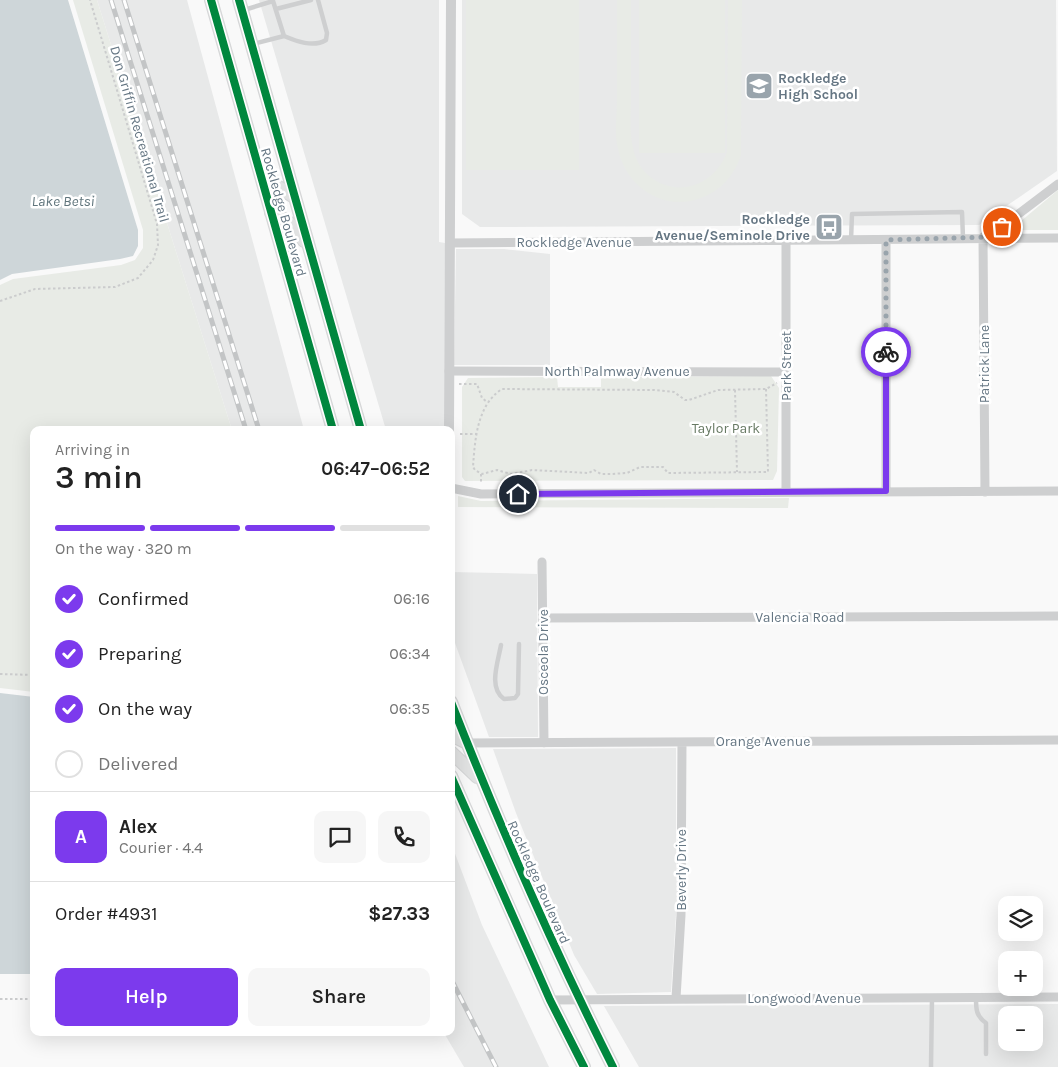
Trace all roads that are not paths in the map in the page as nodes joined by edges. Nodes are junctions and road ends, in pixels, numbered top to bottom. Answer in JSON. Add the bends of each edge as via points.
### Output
{"nodes":[{"id":1,"x":211,"y":0,"type":"edge"},
{"id":2,"x":274,"y":0,"type":"edge"},
{"id":3,"x":311,"y":0,"type":"edge"},
{"id":4,"x":318,"y":0,"type":"edge"},
{"id":5,"x":451,"y":0,"type":"edge"},
{"id":6,"x":240,"y":5,"type":"edge"},
{"id":7,"x":276,"y":9,"type":"junction"},
{"id":8,"x":284,"y":36,"type":"junction"},
{"id":9,"x":252,"y":45,"type":"junction"},
{"id":10,"x":254,"y":154,"type":"junction"},
{"id":11,"x":1058,"y":184,"type":"edge"},
{"id":12,"x":294,"y":198,"type":"junction"},
{"id":13,"x":271,"y":213,"type":"junction"},
{"id":14,"x":986,"y":237,"type":"junction"},
{"id":15,"x":963,"y":238,"type":"junction"},
{"id":16,"x":1058,"y":238,"type":"edge"},
{"id":17,"x":851,"y":240,"type":"junction"},
{"id":18,"x":886,"y":240,"type":"junction"},
{"id":19,"x":786,"y":241,"type":"junction"},
{"id":20,"x":450,"y":243,"type":"junction"},
{"id":21,"x":308,"y":247,"type":"junction"},
{"id":22,"x":449,"y":371,"type":"junction"},
{"id":23,"x":786,"y":372,"type":"junction"},
{"id":24,"x":332,"y":426,"type":"edge"},
{"id":25,"x":360,"y":426,"type":"edge"},
{"id":26,"x":449,"y":426,"type":"edge"},
{"id":27,"x":455,"y":489,"type":"edge"},
{"id":28,"x":886,"y":491,"type":"junction"},
{"id":29,"x":1058,"y":491,"type":"edge"},
{"id":30,"x":786,"y":492,"type":"junction"},
{"id":31,"x":984,"y":492,"type":"junction"},
{"id":32,"x":542,"y":562,"type":"dead end"},
{"id":33,"x":1058,"y":616,"type":"edge"},
{"id":34,"x":543,"y":618,"type":"junction"},
{"id":35,"x":519,"y":644,"type":"dead end"},
{"id":36,"x":501,"y":645,"type":"dead end"},
{"id":37,"x":455,"y":712,"type":"edge"},
{"id":38,"x":455,"y":737,"type":"edge"},
{"id":39,"x":1058,"y":740,"type":"edge"},
{"id":40,"x":682,"y":742,"type":"junction"},
{"id":41,"x":467,"y":743,"type":"junction"},
{"id":42,"x":544,"y":743,"type":"junction"},
{"id":43,"x":455,"y":755,"type":"edge"},
{"id":44,"x":455,"y":785,"type":"edge"},
{"id":45,"x":484,"y":785,"type":"junction"},
{"id":46,"x":1058,"y":997,"type":"edge"},
{"id":47,"x":676,"y":998,"type":"junction"},
{"id":48,"x":932,"y":998,"type":"junction"},
{"id":49,"x":976,"y":998,"type":"junction"},
{"id":50,"x":550,"y":1000,"type":"junction"},
{"id":51,"x":580,"y":1001,"type":"junction"},
{"id":52,"x":986,"y":1054,"type":"dead end"},
{"id":53,"x":584,"y":1067,"type":"edge"},
{"id":54,"x":613,"y":1067,"type":"edge"},
{"id":55,"x":931,"y":1067,"type":"edge"}],
"edges":[{"from":1,"to":10,"type":"main road","name":"Rockledge Boulevard"},
{"from":2,"to":6,"type":"lane"},
{"from":2,"to":7,"type":"lane"},
{"from":3,"to":7,"type":"lane"},
{"from":4,"to":8,"type":"lane","via":[[326,40],[304,43]]},
{"from":5,"to":20,"type":"street"},
{"from":6,"to":9,"type":"main road","name":"Rockledge Boulevard"},
{"from":7,"to":8,"type":"lane"},
{"from":8,"to":9,"type":"lane"},
{"from":9,"to":12,"type":"main road","name":"Rockledge Boulevard"},
{"from":10,"to":12,"type":"main road","via":[[278,186]]},
{"from":10,"to":13,"type":"main road","name":"Rockledge Boulevard"},
{"from":11,"to":14,"type":"street"},
{"from":12,"to":21,"type":"main road","name":"Rockledge Boulevard"},
{"from":13,"to":21,"type":"main road","via":[[290,223]]},
{"from":13,"to":24,"type":"main road","name":"Rockledge Boulevard"},
{"from":14,"to":15,"type":"street","name":"Rockledge Avenue"},
{"from":14,"to":16,"type":"street","name":"Rockledge Avenue"},
{"from":14,"to":31,"type":"street","name":"Patrick Lane"},
{"from":15,"to":17,"type":"lane","via":[[962,212],[852,214]]},
{"from":15,"to":18,"type":"street","name":"Rockledge Avenue"},
{"from":17,"to":18,"type":"street","name":"Rockledge Avenue"},
{"from":17,"to":19,"type":"street","name":"Rockledge Avenue"},
{"from":18,"to":28,"type":"street"},
{"from":19,"to":20,"type":"street","name":"Rockledge Avenue"},
{"from":19,"to":23,"type":"street","name":"Park Street"},
{"from":20,"to":22,"type":"street"},
{"from":21,"to":25,"type":"main road","name":"Rockledge Boulevard"},
{"from":22,"to":23,"type":"street","name":"North Palmway Avenue"},
{"from":22,"to":26,"type":"street"},
{"from":23,"to":30,"type":"street","name":"Park Street"},
{"from":27,"to":30,"type":"street","via":[[481,494]]},
{"from":28,"to":30,"type":"street"},
{"from":28,"to":31,"type":"street"},
{"from":29,"to":31,"type":"street"},
{"from":32,"to":34,"type":"street","name":"Osceola Drive"},
{"from":33,"to":34,"type":"street","name":"Valencia Road"},
{"from":34,"to":42,"type":"street","name":"Osceola Drive"},
{"from":35,"to":36,"type":"lane","via":[[518,694],[515,698],[504,699],[496,690],[495,681]]},
{"from":37,"to":41,"type":"main road","name":"Rockledge Boulevard"},
{"from":38,"to":41,"type":"main road"},
{"from":39,"to":40,"type":"street","name":"Orange Avenue"},
{"from":40,"to":42,"type":"street","name":"Orange Avenue"},
{"from":40,"to":47,"type":"street","name":"Beverly Drive","via":[[682,915]]},
{"from":41,"to":42,"type":"street","name":"Orange Avenue"},
{"from":41,"to":45,"type":"main road","name":"Rockledge Boulevard"},
{"from":43,"to":45,"type":"main road"},
{"from":44,"to":50,"type":"main road"},
{"from":45,"to":51,"type":"main road","name":"Rockledge Boulevard"},
{"from":46,"to":49,"type":"street","name":"Longwood Avenue"},
{"from":47,"to":48,"type":"street","name":"Longwood Avenue"},
{"from":47,"to":51,"type":"street","name":"Longwood Avenue"},
{"from":48,"to":49,"type":"street","name":"Longwood Avenue"},
{"from":48,"to":55,"type":"lane"},
{"from":49,"to":52,"type":"lane","via":[[976,1010],[986,1023]]},
{"from":50,"to":51,"type":"street","name":"Longwood Avenue"},
{"from":50,"to":53,"type":"main road"},
{"from":51,"to":54,"type":"main road","name":"Rockledge Boulevard"}]}
